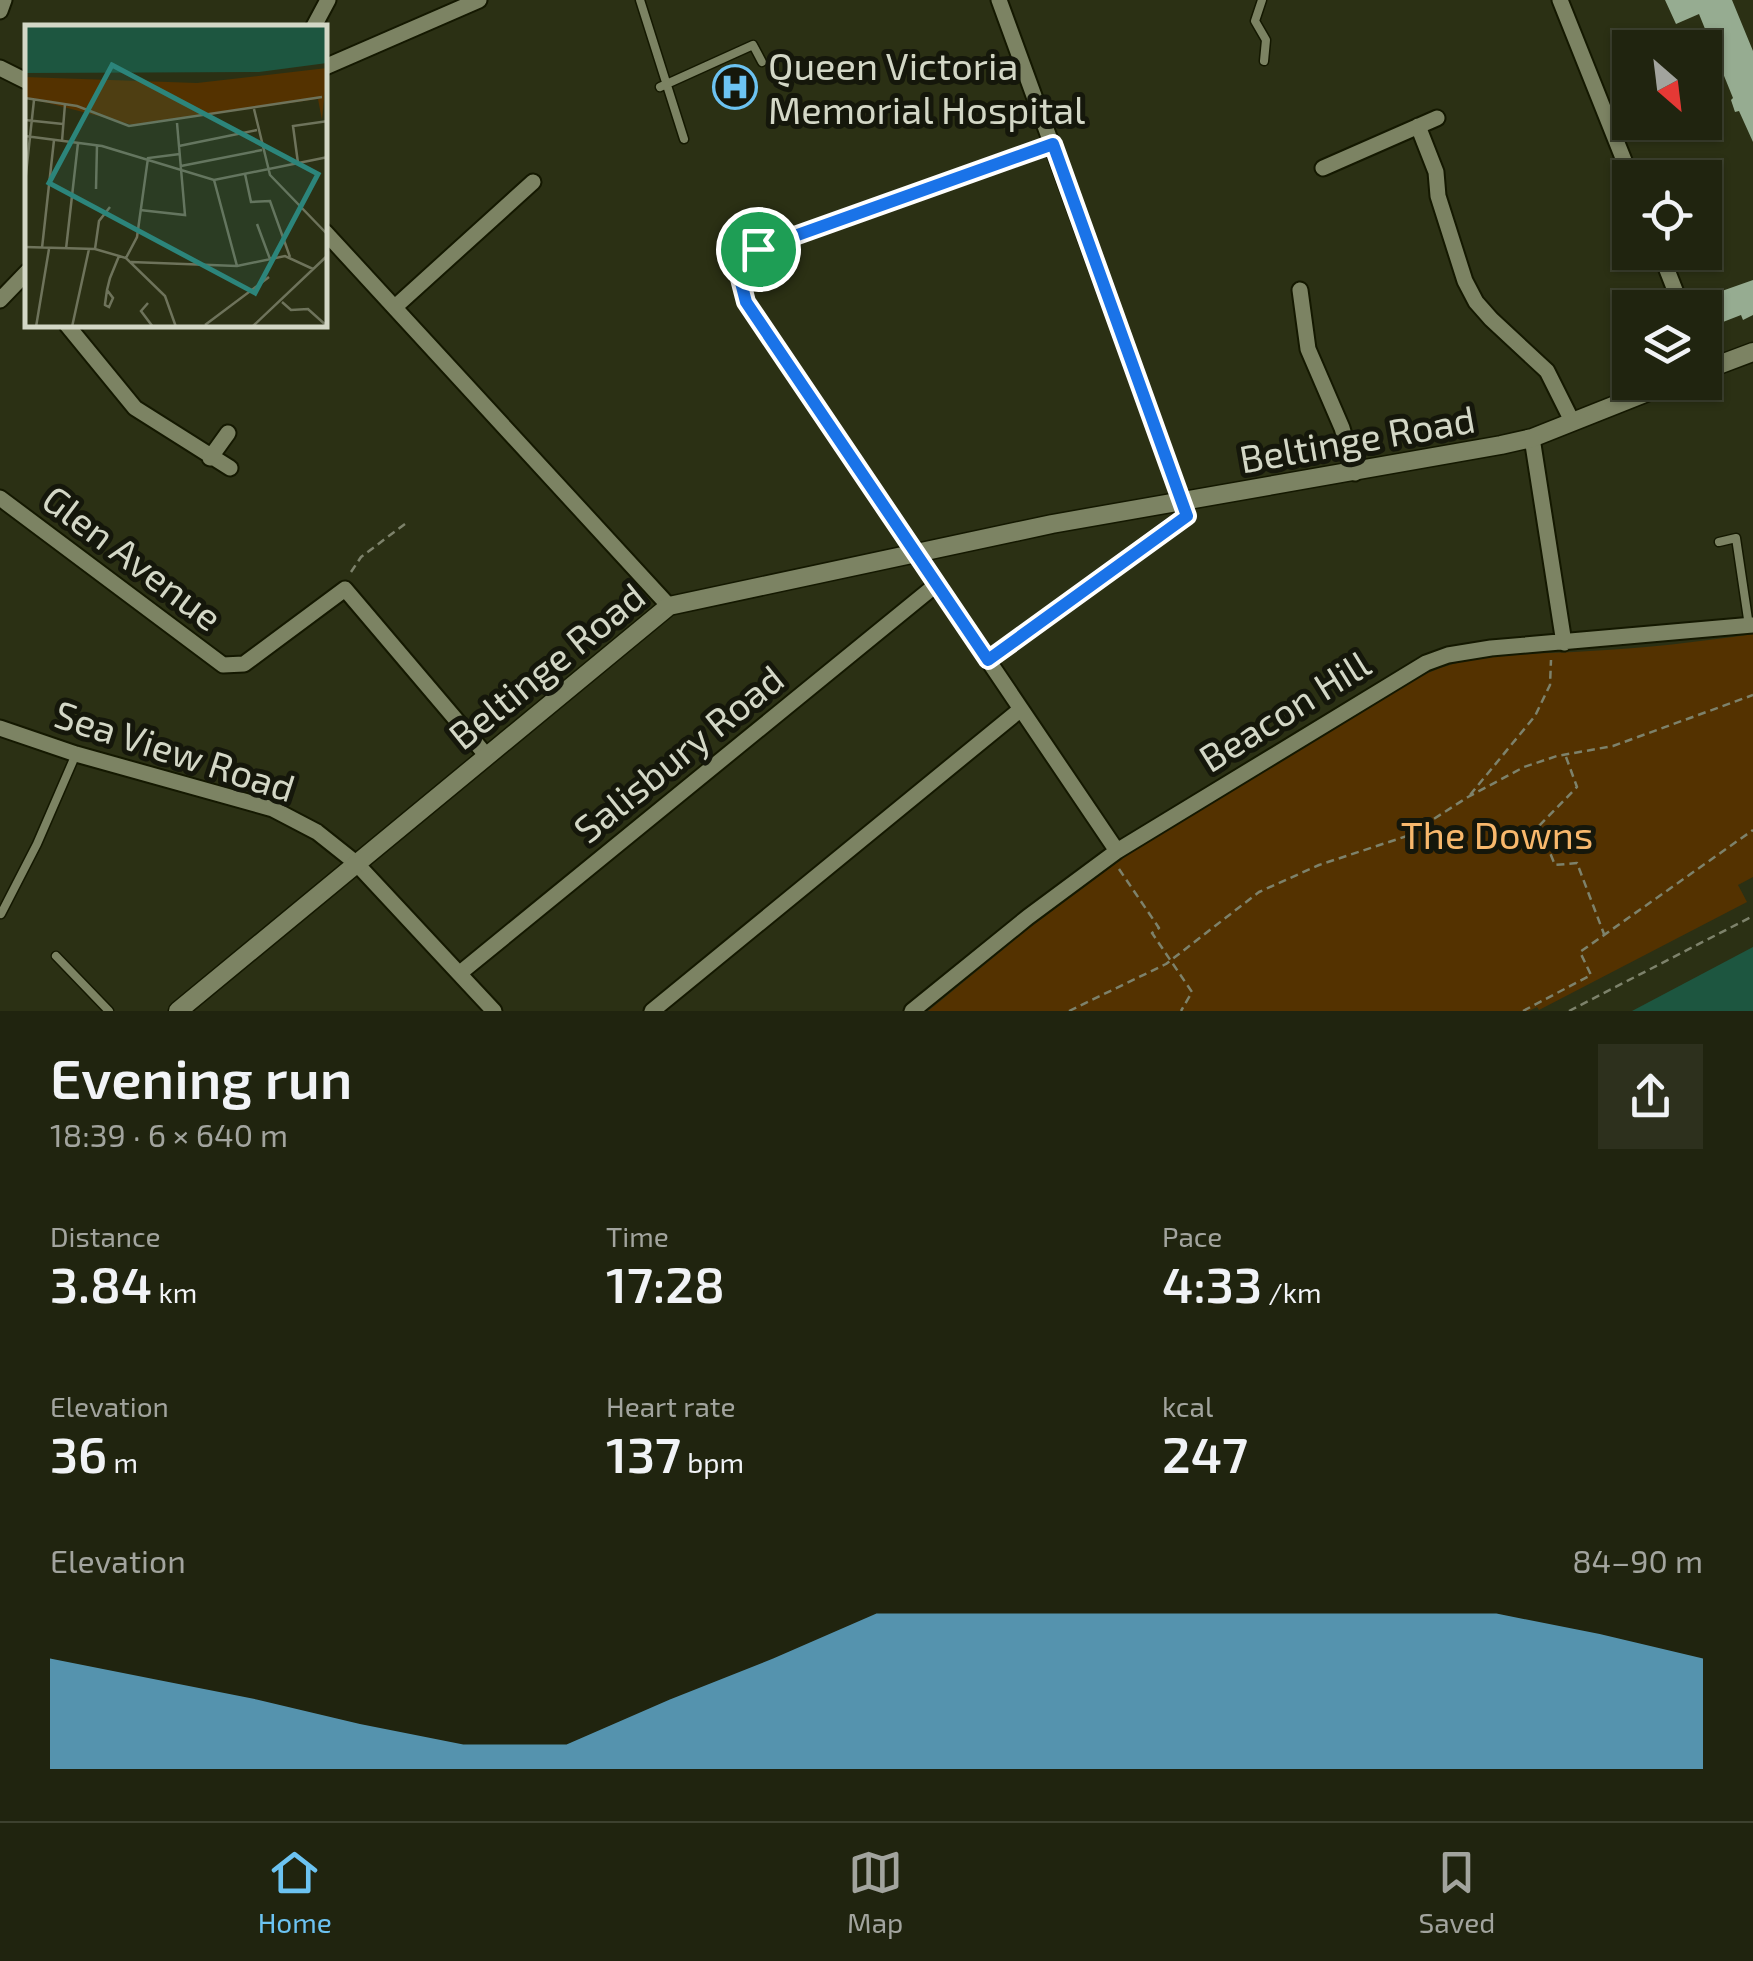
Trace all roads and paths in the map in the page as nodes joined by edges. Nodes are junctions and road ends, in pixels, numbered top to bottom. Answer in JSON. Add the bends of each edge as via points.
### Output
{"nodes":[{"id":1,"x":4,"y":0,"type":"edge"},
{"id":2,"x":328,"y":0,"type":"edge"},
{"id":3,"x":479,"y":0,"type":"edge"},
{"id":4,"x":640,"y":0,"type":"edge"},
{"id":5,"x":999,"y":0,"type":"edge"},
{"id":6,"x":1262,"y":0,"type":"edge"},
{"id":7,"x":1560,"y":0,"type":"edge"},
{"id":8,"x":0,"y":11,"type":"edge"},
{"id":9,"x":315,"y":25,"type":"edge"},
{"id":10,"x":1264,"y":61,"type":"dead end"},
{"id":11,"x":762,"y":62,"type":"dead end"},
{"id":12,"x":328,"y":67,"type":"edge"},
{"id":13,"x":0,"y":68,"type":"edge"},
{"id":14,"x":25,"y":80,"type":"edge"},
{"id":15,"x":663,"y":85,"type":"junction"},
{"id":16,"x":1437,"y":118,"type":"dead end"},
{"id":17,"x":1418,"y":126,"type":"junction"},
{"id":18,"x":684,"y":139,"type":"dead end"},
{"id":19,"x":1053,"y":144,"type":"junction"},
{"id":20,"x":1624,"y":160,"type":"edge"},
{"id":21,"x":1323,"y":168,"type":"dead end"},
{"id":22,"x":534,"y":182,"type":"dead end"},
{"id":23,"x":512,"y":202,"type":"junction"},
{"id":24,"x":524,"y":215,"type":"dead end"},
{"id":25,"x":328,"y":235,"type":"edge"},
{"id":26,"x":25,"y":279,"type":"edge"},
{"id":27,"x":1300,"y":290,"type":"dead end"},
{"id":28,"x":0,"y":300,"type":"edge"},
{"id":29,"x":394,"y":307,"type":"junction"},
{"id":30,"x":69,"y":328,"type":"edge"},
{"id":31,"x":1753,"y":352,"type":"edge"},
{"id":32,"x":1722,"y":363,"type":"edge"},
{"id":33,"x":1626,"y":400,"type":"edge"},
{"id":34,"x":1572,"y":421,"type":"junction"},
{"id":35,"x":228,"y":432,"type":"dead end"},
{"id":36,"x":1532,"y":438,"type":"junction"},
{"id":37,"x":210,"y":458,"type":"junction"},
{"id":38,"x":230,"y":468,"type":"dead end"},
{"id":39,"x":1355,"y":472,"type":"junction"},
{"id":40,"x":0,"y":498,"type":"edge"},
{"id":41,"x":1185,"y":502,"type":"junction"},
{"id":42,"x":405,"y":524,"type":"dead end"},
{"id":43,"x":1719,"y":542,"type":"dead end"},
{"id":44,"x":915,"y":552,"type":"junction"},
{"id":45,"x":937,"y":584,"type":"junction"},
{"id":46,"x":346,"y":590,"type":"junction"},
{"id":47,"x":669,"y":606,"type":"junction"},
{"id":48,"x":1751,"y":625,"type":"edge"},
{"id":49,"x":1558,"y":643,"type":"junction"},
{"id":50,"x":988,"y":660,"type":"junction"},
{"id":51,"x":1753,"y":695,"type":"edge"},
{"id":52,"x":1022,"y":709,"type":"junction"},
{"id":53,"x":0,"y":728,"type":"edge"},
{"id":54,"x":76,"y":754,"type":"junction"},
{"id":55,"x":486,"y":755,"type":"junction"},
{"id":56,"x":1566,"y":755,"type":"junction"},
{"id":57,"x":1468,"y":797,"type":"junction"},
{"id":58,"x":1753,"y":830,"type":"edge"},
{"id":59,"x":1113,"y":854,"type":"junction"},
{"id":60,"x":356,"y":862,"type":"junction"},
{"id":61,"x":1,"y":914,"type":"edge"},
{"id":62,"x":1753,"y":916,"type":"edge"},
{"id":63,"x":1604,"y":936,"type":"junction"},
{"id":64,"x":56,"y":956,"type":"dead end"},
{"id":65,"x":1171,"y":960,"type":"junction"},
{"id":66,"x":460,"y":973,"type":"junction"},
{"id":67,"x":109,"y":1011,"type":"edge"},
{"id":68,"x":178,"y":1011,"type":"edge"},
{"id":69,"x":494,"y":1011,"type":"edge"},
{"id":70,"x":652,"y":1011,"type":"edge"},
{"id":71,"x":912,"y":1011,"type":"edge"},
{"id":72,"x":1068,"y":1011,"type":"edge"},
{"id":73,"x":1181,"y":1011,"type":"edge"},
{"id":74,"x":1523,"y":1011,"type":"edge"},
{"id":75,"x":1569,"y":1011,"type":"edge"}],
"edges":[{"from":1,"to":8,"type":"street"},
{"from":2,"to":9,"type":"street"},
{"from":3,"to":12,"type":"street"},
{"from":4,"to":15,"type":"lane"},
{"from":5,"to":19,"type":"street"},
{"from":6,"to":10,"type":"lane","via":[[1255,21],[1266,40]]},
{"from":7,"to":20,"type":"street"},
{"from":11,"to":15,"type":"lane","via":[[753,45]]},
{"from":13,"to":14,"type":"street"},
{"from":15,"to":18,"type":"lane"},
{"from":16,"to":17,"type":"street"},
{"from":17,"to":21,"type":"street"},
{"from":17,"to":34,"type":"street","via":[[1436,172],[1432,199],[1476,302],[1546,372]]},
{"from":19,"to":41,"type":"street"},
{"from":19,"to":44,"type":"street","via":[[758,249],[737,267],[746,302]]},
{"from":22,"to":23,"type":"street"},
{"from":23,"to":24,"type":"street"},
{"from":23,"to":29,"type":"street"},
{"from":25,"to":29,"type":"street"},
{"from":26,"to":28,"type":"street"},
{"from":27,"to":39,"type":"street","via":[[1308,349]]},
{"from":29,"to":47,"type":"street"},
{"from":30,"to":37,"type":"street","via":[[136,408]]},
{"from":31,"to":32,"type":"street"},
{"from":33,"to":34,"type":"street","name":"Beltinge Road"},
{"from":34,"to":36,"type":"street","name":"Beltinge Road"},
{"from":35,"to":37,"type":"street"},
{"from":36,"to":39,"type":"street","name":"Beltinge Road"},
{"from":36,"to":49,"type":"street"},
{"from":37,"to":38,"type":"street"},
{"from":39,"to":41,"type":"street","name":"Beltinge Road"},
{"from":40,"to":46,"type":"street","name":"Glen Avenue","via":[[223,666],[244,664]]},
{"from":41,"to":44,"type":"street","name":"Beltinge Road"},
{"from":41,"to":50,"type":"street","via":[[1187,516],[1174,528]]},
{"from":42,"to":46,"type":"path","via":[[362,558]]},
{"from":43,"to":48,"type":"lane","via":[[1736,538]]},
{"from":44,"to":45,"type":"street"},
{"from":44,"to":47,"type":"street","name":"Beltinge Road"},
{"from":45,"to":50,"type":"street"},
{"from":45,"to":66,"type":"street","name":"Salisbury Road"},
{"from":46,"to":55,"type":"street"},
{"from":47,"to":55,"type":"street","name":"Beltinge Road"},
{"from":48,"to":49,"type":"street","name":"Beacon Hill"},
{"from":49,"to":57,"type":"path","via":[[1535,716]]},
{"from":49,"to":59,"type":"street","name":"Beacon Hill","via":[[1468,651],[1426,663]]},
{"from":50,"to":52,"type":"street"},
{"from":51,"to":56,"type":"path","via":[[1613,746]]},
{"from":52,"to":59,"type":"street"},
{"from":52,"to":70,"type":"street"},
{"from":53,"to":54,"type":"street","name":"Sea View Road"},
{"from":54,"to":60,"type":"street","name":"Sea View Road","via":[[274,809]]},
{"from":54,"to":61,"type":"lane"},
{"from":55,"to":60,"type":"street","name":"Beltinge Road"},
{"from":56,"to":57,"type":"path","via":[[1524,767]]},
{"from":56,"to":63,"type":"path","via":[[1577,787],[1538,826],[1555,865],[1577,863]]},
{"from":57,"to":65,"type":"path","via":[[1407,836],[1259,892]]},
{"from":58,"to":63,"type":"path"},
{"from":59,"to":65,"type":"path"},
{"from":59,"to":71,"type":"street","name":"Beacon Hill"},
{"from":60,"to":66,"type":"street","name":"Sea View Road"},
{"from":60,"to":68,"type":"street","name":"Beltinge Road"},
{"from":62,"to":75,"type":"path"},
{"from":63,"to":74,"type":"path","via":[[1580,952],[1591,975]]},
{"from":64,"to":67,"type":"lane"},
{"from":65,"to":72,"type":"path"},
{"from":65,"to":73,"type":"path","via":[[1192,992]]},
{"from":66,"to":69,"type":"street","name":"Sea View Road"}]}
